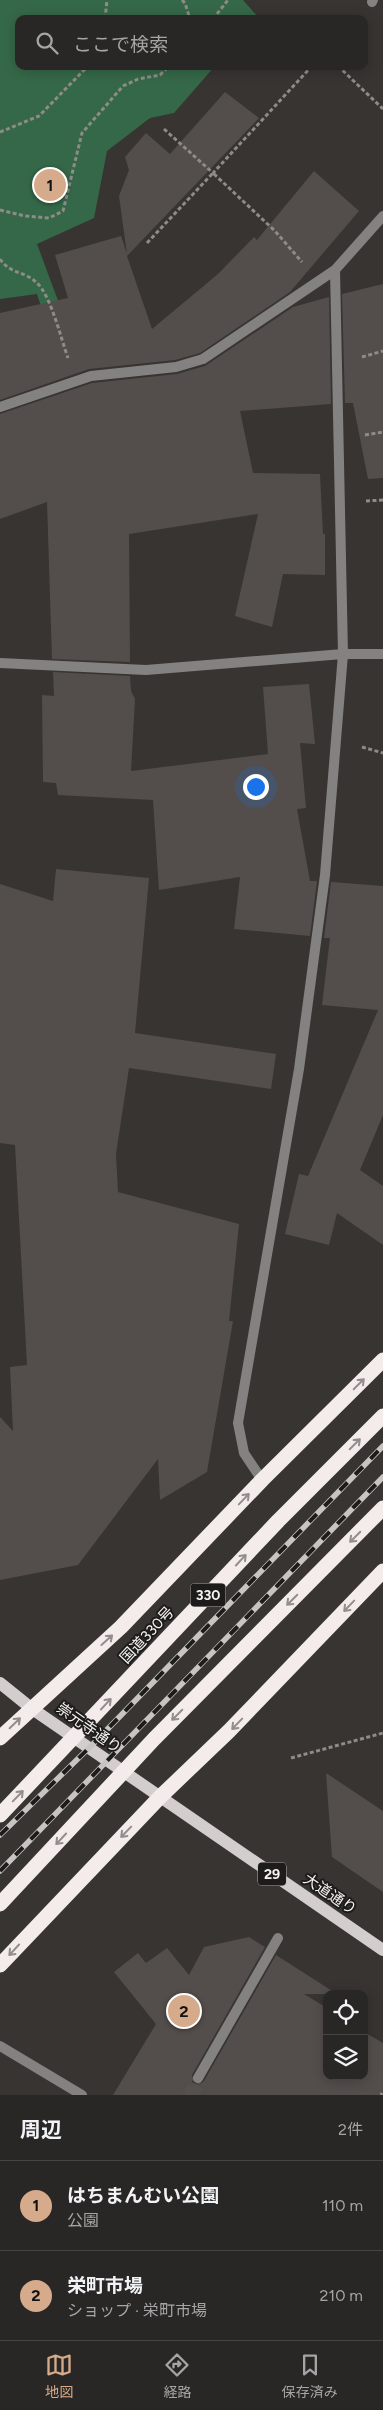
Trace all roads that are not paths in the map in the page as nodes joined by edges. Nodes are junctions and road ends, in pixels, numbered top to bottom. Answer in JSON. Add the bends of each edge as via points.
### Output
{"nodes":[{"id":1,"x":383,"y":216,"type":"edge"},
{"id":2,"x":335,"y":270,"type":"junction"},
{"id":3,"x":0,"y":407,"type":"edge"},
{"id":4,"x":343,"y":654,"type":"junction"},
{"id":5,"x":383,"y":654,"type":"edge"},
{"id":6,"x":0,"y":663,"type":"edge"},
{"id":7,"x":383,"y":1360,"type":"edge"},
{"id":8,"x":383,"y":1416,"type":"edge"},
{"id":9,"x":262,"y":1480,"type":"junction"},
{"id":10,"x":383,"y":1508,"type":"edge"},
{"id":11,"x":383,"y":1571,"type":"edge"},
{"id":12,"x":0,"y":1683,"type":"edge"},
{"id":13,"x":31,"y":1708,"type":"junction"},
{"id":14,"x":0,"y":1738,"type":"edge"},
{"id":15,"x":160,"y":1797,"type":"junction"},
{"id":16,"x":0,"y":1815,"type":"edge"},
{"id":17,"x":0,"y":1904,"type":"edge"},
{"id":18,"x":278,"y":1938,"type":"dead end"},
{"id":19,"x":383,"y":1950,"type":"edge"},
{"id":20,"x":0,"y":1965,"type":"edge"},
{"id":21,"x":0,"y":2046,"type":"edge"},
{"id":22,"x":198,"y":2078,"type":"tunnel mouth"},
{"id":23,"x":82,"y":2095,"type":"edge"}],
"edges":[{"from":1,"to":2,"type":"street"},
{"from":2,"to":3,"type":"street","via":[[203,359],[176,367],[91,376]]},
{"from":2,"to":4,"type":"street"},
{"from":4,"to":5,"type":"street"},
{"from":4,"to":6,"type":"street","via":[[146,670]]},
{"from":4,"to":9,"type":"street","via":[[325,875],[299,1069],[238,1423],[244,1453]]},
{"from":9,"to":7,"type":"highway","number":"330","one_way":true},
{"from":16,"to":8,"type":"highway","name":"国道330号","number":"330","one_way":true,"via":[[271,1528]]},
{"from":13,"to":9,"type":"highway","number":"330","one_way":true,"via":[[121,1627]]},
{"from":10,"to":17,"type":"highway","one_way":true,"via":[[154,1739]]},
{"from":11,"to":15,"type":"highway","one_way":true,"via":[[229,1731]]},
{"from":12,"to":13,"type":"main road","name":"崇元寺通り","number":"29"},
{"from":14,"to":13,"type":"highway","number":"330","one_way":true},
{"from":13,"to":15,"type":"main road","name":"崇元寺通り","number":"29"},
{"from":15,"to":19,"type":"main road","name":"大道通り","number":"29"},
{"from":15,"to":20,"type":"highway","one_way":true},
{"from":18,"to":22,"type":"street"},
{"from":21,"to":23,"type":"street"}]}
